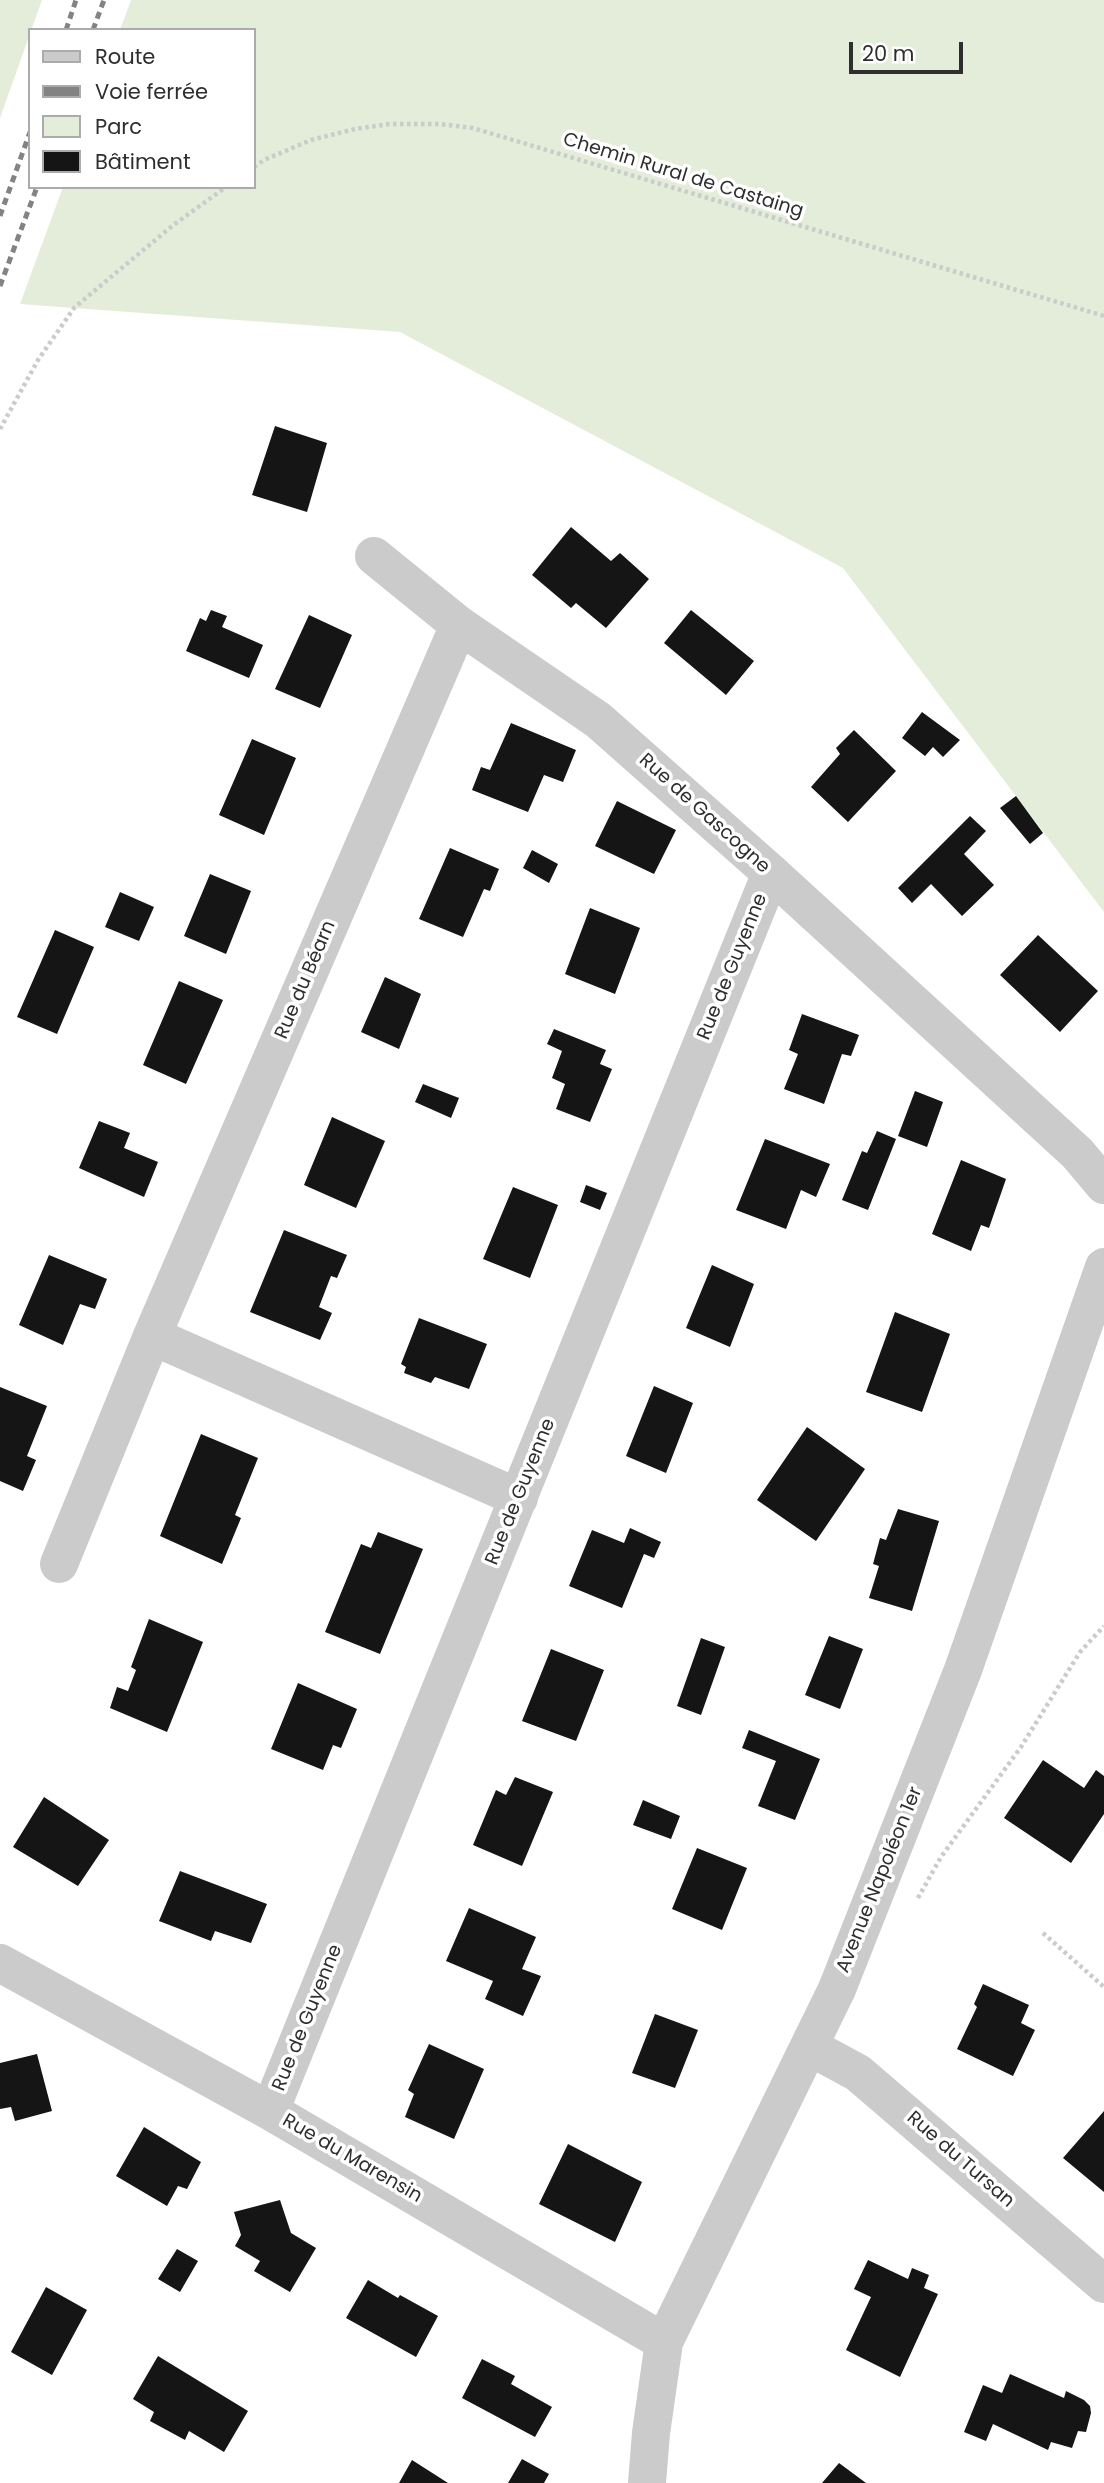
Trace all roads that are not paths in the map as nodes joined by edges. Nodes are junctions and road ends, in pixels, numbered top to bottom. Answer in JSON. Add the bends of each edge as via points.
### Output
{"nodes":[{"id":1,"x":374,"y":556,"type":"dead end"},
{"id":2,"x":459,"y":625,"type":"junction"},
{"id":3,"x":771,"y":873,"type":"junction"},
{"id":4,"x":1104,"y":1185,"type":"edge"},
{"id":5,"x":1104,"y":1266,"type":"edge"},
{"id":6,"x":152,"y":1336,"type":"junction"},
{"id":7,"x":519,"y":1499,"type":"junction"},
{"id":8,"x":59,"y":1564,"type":"dead end"},
{"id":9,"x":0,"y":1963,"type":"edge"},
{"id":10,"x":810,"y":2047,"type":"junction"},
{"id":11,"x":270,"y":2111,"type":"junction"},
{"id":12,"x":1104,"y":2284,"type":"edge"},
{"id":13,"x":664,"y":2342,"type":"junction"},
{"id":14,"x":648,"y":2483,"type":"edge"}],
"edges":[{"from":1,"to":2,"type":"street","name":"Rue de Gascogne"},
{"from":2,"to":3,"type":"street","name":"Rue de Gascogne","via":[[598,720]]},
{"from":2,"to":6,"type":"street","name":"Rue du Béarn"},
{"from":3,"to":4,"type":"street","name":"Rue de Gascogne","via":[[1077,1153]]},
{"from":3,"to":7,"type":"street","name":"Rue de Guyenne"},
{"from":5,"to":10,"type":"street","name":"Avenue Napoléon 1er","via":[[963,1670]]},
{"from":6,"to":7,"type":"street"},
{"from":6,"to":8,"type":"street","name":"Rue du Béarn"},
{"from":7,"to":11,"type":"street","name":"Rue de Guyenne"},
{"from":9,"to":11,"type":"street","name":"Rue du Marensin"},
{"from":10,"to":12,"type":"street","name":"Rue du Tursan","via":[[858,2073]]},
{"from":10,"to":13,"type":"street","name":"Avenue Napoléon 1er"},
{"from":11,"to":13,"type":"street","name":"Rue du Marensin"},
{"from":13,"to":14,"type":"street","name":"Avenue Napoléon 1er","via":[[650,2433]]}]}
